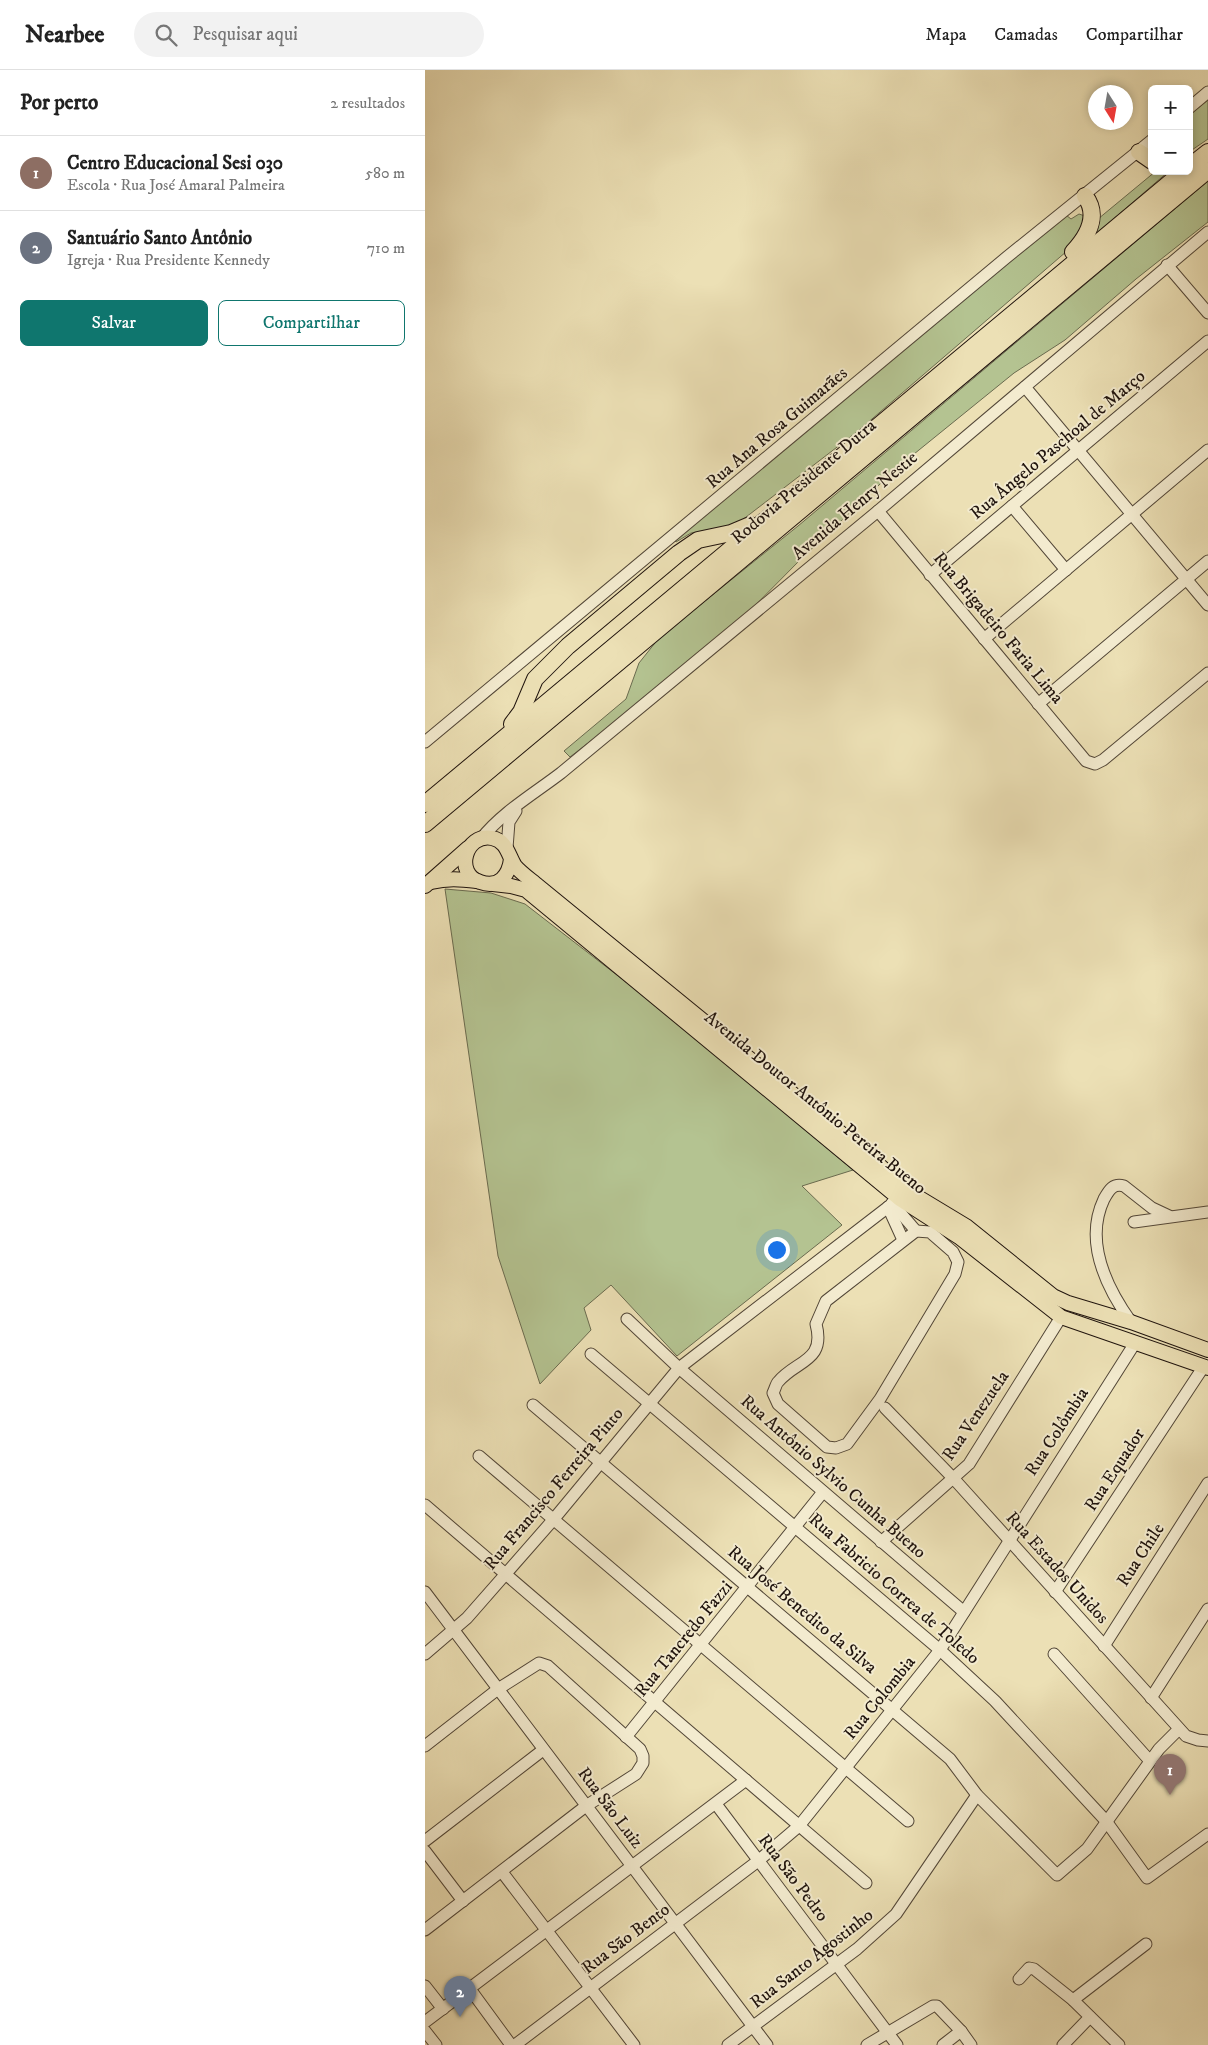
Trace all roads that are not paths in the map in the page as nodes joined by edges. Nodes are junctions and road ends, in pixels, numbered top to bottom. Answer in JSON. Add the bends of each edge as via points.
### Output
{"nodes":[{"id":1,"x":1208,"y":92,"type":"edge"},
{"id":2,"x":1193,"y":105,"type":"edge"},
{"id":3,"x":1208,"y":147,"type":"edge"},
{"id":4,"x":1208,"y":152,"type":"edge"},
{"id":5,"x":1145,"y":157,"type":"edge"},
{"id":6,"x":1193,"y":157,"type":"edge"},
{"id":7,"x":1193,"y":164,"type":"edge"},
{"id":8,"x":1208,"y":170,"type":"edge"},
{"id":9,"x":1179,"y":175,"type":"edge"},
{"id":10,"x":1085,"y":196,"type":"junction"},
{"id":11,"x":1208,"y":232,"type":"edge"},
{"id":12,"x":1167,"y":265,"type":"junction"},
{"id":13,"x":1040,"y":290,"type":"junction"},
{"id":14,"x":1208,"y":313,"type":"edge"},
{"id":15,"x":1208,"y":340,"type":"edge"},
{"id":16,"x":1025,"y":387,"type":"junction"},
{"id":17,"x":1078,"y":450,"type":"junction"},
{"id":18,"x":1208,"y":450,"type":"edge"},
{"id":19,"x":801,"y":490,"type":"junction"},
{"id":20,"x":1012,"y":506,"type":"junction"},
{"id":21,"x":878,"y":511,"type":"junction"},
{"id":22,"x":1132,"y":514,"type":"junction"},
{"id":23,"x":1208,"y":562,"type":"edge"},
{"id":24,"x":1066,"y":570,"type":"junction"},
{"id":25,"x":930,"y":575,"type":"junction"},
{"id":26,"x":1186,"y":580,"type":"junction"},
{"id":27,"x":1208,"y":605,"type":"edge"},
{"id":28,"x":984,"y":639,"type":"junction"},
{"id":29,"x":1208,"y":673,"type":"edge"},
{"id":30,"x":1038,"y":704,"type":"junction"},
{"id":31,"x":425,"y":742,"type":"edge"},
{"id":32,"x":494,"y":746,"type":"junction"},
{"id":33,"x":425,"y":804,"type":"edge"},
{"id":34,"x":522,"y":804,"type":"junction"},
{"id":35,"x":425,"y":824,"type":"edge"},
{"id":36,"x":481,"y":839,"type":"junction"},
{"id":37,"x":468,"y":848,"type":"junction"},
{"id":38,"x":509,"y":853,"type":"junction"},
{"id":39,"x":477,"y":881,"type":"junction"},
{"id":40,"x":426,"y":884,"type":"edge"},
{"id":41,"x":493,"y":884,"type":"junction"},
{"id":42,"x":897,"y":1200,"type":"junction"},
{"id":43,"x":1208,"y":1212,"type":"edge"},
{"id":44,"x":1169,"y":1216,"type":"junction"},
{"id":45,"x":1134,"y":1222,"type":"dead end"},
{"id":46,"x":916,"y":1231,"type":"junction"},
{"id":47,"x":903,"y":1240,"type":"junction"},
{"id":48,"x":1120,"y":1305,"type":"junction"},
{"id":49,"x":1089,"y":1310,"type":"junction"},
{"id":50,"x":1061,"y":1317,"type":"junction"},
{"id":51,"x":627,"y":1319,"type":"dead end"},
{"id":52,"x":1138,"y":1325,"type":"junction"},
{"id":53,"x":1136,"y":1343,"type":"junction"},
{"id":54,"x":1208,"y":1350,"type":"edge"},
{"id":55,"x":591,"y":1354,"type":"dead end"},
{"id":56,"x":1206,"y":1367,"type":"edge"},
{"id":57,"x":679,"y":1368,"type":"junction"},
{"id":58,"x":650,"y":1404,"type":"junction"},
{"id":59,"x":533,"y":1405,"type":"dead end"},
{"id":60,"x":885,"y":1408,"type":"dead end"},
{"id":61,"x":479,"y":1456,"type":"dead end"},
{"id":62,"x":601,"y":1463,"type":"junction"},
{"id":63,"x":953,"y":1479,"type":"junction"},
{"id":64,"x":1208,"y":1483,"type":"edge"},
{"id":65,"x":823,"y":1492,"type":"junction"},
{"id":66,"x":425,"y":1506,"type":"edge"},
{"id":67,"x":553,"y":1520,"type":"junction"},
{"id":68,"x":795,"y":1528,"type":"junction"},
{"id":69,"x":1009,"y":1540,"type":"junction"},
{"id":70,"x":881,"y":1542,"type":"junction"},
{"id":71,"x":506,"y":1574,"type":"junction"},
{"id":72,"x":748,"y":1587,"type":"junction"},
{"id":73,"x":425,"y":1592,"type":"edge"},
{"id":74,"x":1055,"y":1592,"type":"junction"},
{"id":75,"x":1208,"y":1610,"type":"edge"},
{"id":76,"x":964,"y":1612,"type":"junction"},
{"id":77,"x":453,"y":1630,"type":"junction"},
{"id":78,"x":701,"y":1645,"type":"junction"},
{"id":79,"x":1104,"y":1646,"type":"junction"},
{"id":80,"x":940,"y":1650,"type":"junction"},
{"id":81,"x":425,"y":1654,"type":"edge"},
{"id":82,"x":1054,"y":1654,"type":"dead end"},
{"id":83,"x":498,"y":1689,"type":"junction"},
{"id":84,"x":1151,"y":1698,"type":"junction"},
{"id":85,"x":655,"y":1702,"type":"junction"},
{"id":86,"x":893,"y":1710,"type":"junction"},
{"id":87,"x":1179,"y":1729,"type":"junction"},
{"id":88,"x":626,"y":1737,"type":"junction"},
{"id":89,"x":1208,"y":1741,"type":"edge"},
{"id":90,"x":425,"y":1746,"type":"edge"},
{"id":91,"x":543,"y":1750,"type":"junction"},
{"id":92,"x":1150,"y":1761,"type":"junction"},
{"id":93,"x":846,"y":1768,"type":"junction"},
{"id":94,"x":746,"y":1780,"type":"junction"},
{"id":95,"x":977,"y":1795,"type":"junction"},
{"id":96,"x":716,"y":1804,"type":"junction"},
{"id":97,"x":586,"y":1806,"type":"junction"},
{"id":98,"x":908,"y":1821,"type":"dead end"},
{"id":99,"x":1106,"y":1821,"type":"junction"},
{"id":100,"x":799,"y":1826,"type":"junction"},
{"id":101,"x":1208,"y":1834,"type":"edge"},
{"id":102,"x":425,"y":1841,"type":"edge"},
{"id":103,"x":425,"y":1851,"type":"edge"},
{"id":104,"x":758,"y":1861,"type":"junction"},
{"id":105,"x":631,"y":1866,"type":"junction"},
{"id":106,"x":502,"y":1872,"type":"junction"},
{"id":107,"x":865,"y":1883,"type":"dead end"},
{"id":108,"x":463,"y":1901,"type":"junction"},
{"id":109,"x":675,"y":1924,"type":"junction"},
{"id":110,"x":425,"y":1930,"type":"edge"},
{"id":111,"x":546,"y":1930,"type":"junction"},
{"id":112,"x":1146,"y":1944,"type":"dead end"},
{"id":113,"x":836,"y":1965,"type":"junction"},
{"id":114,"x":1019,"y":1979,"type":"dead end"},
{"id":115,"x":425,"y":1986,"type":"edge"},
{"id":116,"x":591,"y":1988,"type":"junction"},
{"id":117,"x":470,"y":1989,"type":"junction"},
{"id":118,"x":1073,"y":2000,"type":"junction"},
{"id":119,"x":443,"y":2009,"type":"junction"},
{"id":120,"x":1090,"y":2017,"type":"junction"},
{"id":121,"x":425,"y":2022,"type":"edge"},
{"id":122,"x":754,"y":2027,"type":"junction"},
{"id":123,"x":425,"y":2031,"type":"edge"},
{"id":124,"x":961,"y":2031,"type":"junction"},
{"id":125,"x":888,"y":2033,"type":"junction"},
{"id":126,"x":435,"y":2045,"type":"edge"},
{"id":127,"x":513,"y":2045,"type":"edge"},
{"id":128,"x":634,"y":2045,"type":"edge"},
{"id":129,"x":728,"y":2045,"type":"edge"},
{"id":130,"x":767,"y":2045,"type":"edge"},
{"id":131,"x":867,"y":2045,"type":"edge"},
{"id":132,"x":897,"y":2045,"type":"edge"},
{"id":133,"x":943,"y":2045,"type":"edge"},
{"id":134,"x":971,"y":2045,"type":"edge"},
{"id":135,"x":1063,"y":2045,"type":"edge"},
{"id":136,"x":1119,"y":2045,"type":"edge"}],
"edges":[{"from":1,"to":2,"type":"street"},
{"from":3,"to":6,"type":"highway"},
{"from":4,"to":7,"type":"highway"},
{"from":5,"to":10,"type":"street","name":"Rua Ana Rosa Guimarães"},
{"from":8,"to":35,"type":"highway","name":"Rodovia Presidente Dutra"},
{"from":9,"to":13,"type":"highway","name":"Rodovia Presidente Dutra"},
{"from":10,"to":13,"type":"highway","via":[[1091,208],[1086,238]]},
{"from":10,"to":31,"type":"street","name":"Rua Ana Rosa Guimarães","via":[[1007,257]]},
{"from":11,"to":12,"type":"street","name":"Avenida Henry Nestie"},
{"from":12,"to":14,"type":"street"},
{"from":12,"to":16,"type":"street","name":"Avenida Henry Nestie"},
{"from":13,"to":19,"type":"highway","name":"Rodovia Presidente Dutra"},
{"from":15,"to":17,"type":"street","name":"Rua Ângelo Paschoal de Março"},
{"from":16,"to":17,"type":"street"},
{"from":16,"to":21,"type":"street","name":"Avenida Henry Nestie"},
{"from":17,"to":20,"type":"street","name":"Rua Ângelo Paschoal de Março"},
{"from":17,"to":22,"type":"street"},
{"from":18,"to":22,"type":"street"},
{"from":19,"to":32,"type":"highway","name":"Rodovia Presidente Dutra"},
{"from":19,"to":32,"type":"highway","via":[[744,529],[708,536],[679,553],[568,646],[535,679],[521,712]]},
{"from":20,"to":24,"type":"street"},
{"from":20,"to":25,"type":"street","name":"Rua Ângelo Paschoal de Março"},
{"from":21,"to":25,"type":"street","name":"Rua Brigadeiro Faria Lima"},
{"from":21,"to":34,"type":"street","name":"Avenida Henry Nestie"},
{"from":22,"to":24,"type":"street"},
{"from":22,"to":26,"type":"street"},
{"from":23,"to":26,"type":"street"},
{"from":24,"to":28,"type":"street"},
{"from":25,"to":28,"type":"street","name":"Rua Brigadeiro Faria Lima"},
{"from":26,"to":27,"type":"street"},
{"from":26,"to":30,"type":"street"},
{"from":28,"to":30,"type":"street","name":"Rua Brigadeiro Faria Lima"},
{"from":29,"to":30,"type":"street","name":"Rua Brigadeiro Faria Lima","via":[[1095,764],[1086,760]]},
{"from":32,"to":33,"type":"highway","name":"Rodovia Presidente Dutra"},
{"from":34,"to":36,"type":"street","name":"Avenida Henry Nestie"},
{"from":34,"to":38,"type":"street","via":[[509,822]]},
{"from":36,"to":37,"type":"main road"},
{"from":36,"to":38,"type":"main road","via":[[500,841]]},
{"from":37,"to":39,"type":"main road","via":[[465,867]]},
{"from":37,"to":40,"type":"main road"},
{"from":38,"to":41,"type":"main road","via":[[509,870],[503,879]]},
{"from":38,"to":42,"type":"main road","name":"Avenida Doutor Antônio Pereira Bueno","via":[[517,867],[538,886],[870,1157]]},
{"from":39,"to":40,"type":"main road","via":[[444,879]]},
{"from":39,"to":41,"type":"main road"},
{"from":41,"to":42,"type":"main road","name":"Avenida Doutor Antônio Pereira Bueno","via":[[526,890]]},
{"from":42,"to":46,"type":"street"},
{"from":42,"to":47,"type":"street"},
{"from":42,"to":49,"type":"main road","name":"Avenida Doutor Antônio Pereira Bueno","via":[[966,1226],[1053,1296]]},
{"from":42,"to":50,"type":"main road","name":"Avenida Doutor Antônio Pereira Bueno","via":[[959,1236]]},
{"from":42,"to":57,"type":"street","name":"Rua Francisco Ferreira Pinto"},
{"from":43,"to":44,"type":"street"},
{"from":44,"to":45,"type":"street"},
{"from":44,"to":48,"type":"street","via":[[1152,1208],[1124,1186],[1115,1186],[1108,1191],[1099,1210],[1095,1230],[1100,1264]]},
{"from":46,"to":47,"type":"street"},
{"from":46,"to":47,"type":"street","via":[[930,1232],[953,1252],[958,1262],[955,1274],[880,1399],[847,1444],[827,1447],[778,1404],[773,1393],[777,1382],[814,1352],[819,1338],[815,1324],[827,1301]]},
{"from":48,"to":49,"type":"street"},
{"from":48,"to":52,"type":"street"},
{"from":49,"to":50,"type":"main road","via":[[1073,1308]]},
{"from":49,"to":52,"type":"main road","name":"Avenida Doutor Antônio Pereira Bueno"},
{"from":50,"to":53,"type":"main road","name":"Avenida Doutor Antônio Pereira Bueno"},
{"from":50,"to":63,"type":"street","name":"Rua Venezuela","via":[[969,1464]]},
{"from":51,"to":57,"type":"street","name":"Rua Antônio Sylvio Cunha Bueno"},
{"from":52,"to":53,"type":"main road","via":[[1129,1331]]},
{"from":52,"to":53,"type":"main road","via":[[1149,1338]]},
{"from":52,"to":54,"type":"main road","name":"Avenida Doutor Antônio Pereira Bueno"},
{"from":53,"to":56,"type":"main road","name":"Avenida Doutor Antônio Pereira Bueno"},
{"from":53,"to":69,"type":"street","name":"Rua Colômbia"},
{"from":55,"to":58,"type":"street","name":"Rua Fabricio Correa de Toledo"},
{"from":56,"to":74,"type":"street","name":"Rua Equador"},
{"from":57,"to":58,"type":"street","name":"Rua Francisco Ferreira Pinto"},
{"from":57,"to":65,"type":"street","name":"Rua Antônio Sylvio Cunha Bueno"},
{"from":58,"to":62,"type":"street","name":"Rua Francisco Ferreira Pinto"},
{"from":58,"to":68,"type":"street","name":"Rua Fabricio Correa de Toledo"},
{"from":59,"to":62,"type":"street","name":"Rua José Benedito da Silva"},
{"from":60,"to":63,"type":"street","name":"Rua Estados Unidos"},
{"from":61,"to":67,"type":"street"},
{"from":62,"to":67,"type":"street","name":"Rua Francisco Ferreira Pinto"},
{"from":62,"to":72,"type":"street","name":"Rua José Benedito da Silva"},
{"from":63,"to":69,"type":"street","name":"Rua Estados Unidos"},
{"from":63,"to":70,"type":"street","name":"Rua Venezuela"},
{"from":64,"to":79,"type":"street","name":"Rua Chile"},
{"from":65,"to":68,"type":"street","name":"Rua Tancredo Fazzi"},
{"from":65,"to":70,"type":"street","name":"Rua Antônio Sylvio Cunha Bueno"},
{"from":66,"to":71,"type":"street"},
{"from":67,"to":71,"type":"street","name":"Rua Francisco Ferreira Pinto"},
{"from":67,"to":78,"type":"street"},
{"from":68,"to":72,"type":"street","name":"Rua Tancredo Fazzi"},
{"from":68,"to":80,"type":"street","name":"Rua Fabricio Correa de Toledo"},
{"from":69,"to":74,"type":"street","name":"Rua Estados Unidos"},
{"from":69,"to":76,"type":"street","name":"Rua Colombia"},
{"from":70,"to":76,"type":"street","name":"Rua Antônio Sylvio Cunha Bueno"},
{"from":71,"to":77,"type":"street","name":"Rua Francisco Ferreira Pinto"},
{"from":71,"to":85,"type":"street"},
{"from":72,"to":78,"type":"street","name":"Rua Tancredo Fazzi"},
{"from":72,"to":86,"type":"street","name":"Rua José Benedito da Silva"},
{"from":73,"to":77,"type":"street","name":"Rua São Luiz"},
{"from":74,"to":79,"type":"street","name":"Rua Estados Unidos"},
{"from":75,"to":84,"type":"street"},
{"from":76,"to":80,"type":"street","name":"Rua Colombia"},
{"from":77,"to":81,"type":"street","name":"Rua Francisco Ferreira Pinto"},
{"from":77,"to":83,"type":"street","name":"Rua São Luiz"},
{"from":78,"to":85,"type":"street","name":"Rua Tancredo Fazzi"},
{"from":78,"to":93,"type":"street"},
{"from":79,"to":84,"type":"street","name":"Rua Estados Unidos"},
{"from":80,"to":86,"type":"street","name":"Rua Colombia"},
{"from":80,"to":99,"type":"street","name":"Rua Fabricio Correa de Toledo","via":[[995,1701]]},
{"from":82,"to":92,"type":"street"},
{"from":83,"to":88,"type":"street","via":[[539,1664],[548,1666]]},
{"from":83,"to":90,"type":"street"},
{"from":83,"to":91,"type":"street","name":"Rua São Luiz"},
{"from":84,"to":87,"type":"street","name":"Rua Estados Unidos"},
{"from":85,"to":88,"type":"street","name":"Rua Tancredo Fazzi"},
{"from":85,"to":94,"type":"street"},
{"from":86,"to":93,"type":"street","name":"Rua Colombia"},
{"from":86,"to":95,"type":"street","name":"Rua José Benedito da Silva","via":[[950,1759]]},
{"from":87,"to":89,"type":"street","name":"Rua Estados Unidos","via":[[1186,1736]]},
{"from":87,"to":92,"type":"street"},
{"from":88,"to":97,"type":"street","via":[[640,1749],[643,1763],[636,1774]]},
{"from":91,"to":97,"type":"street","name":"Rua São Luiz"},
{"from":91,"to":102,"type":"street"},
{"from":92,"to":99,"type":"street"},
{"from":93,"to":98,"type":"street"},
{"from":93,"to":100,"type":"street","name":"Rua Colombia"},
{"from":94,"to":96,"type":"street"},
{"from":94,"to":100,"type":"street"},
{"from":95,"to":99,"type":"street","name":"Rua José Benedito da Silva","via":[[1057,1875],[1087,1849]]},
{"from":95,"to":113,"type":"street","name":"Rua Santo Agostinho","via":[[896,1914],[872,1938]]},
{"from":96,"to":104,"type":"street","name":"Rua São Pedro"},
{"from":96,"to":105,"type":"street"},
{"from":97,"to":105,"type":"street","name":"Rua São Luiz"},
{"from":97,"to":106,"type":"street"},
{"from":99,"to":101,"type":"street","name":"Rua Fabricio Correa de Toledo","via":[[1147,1878]]},
{"from":100,"to":104,"type":"street","name":"Rua Colombia"},
{"from":100,"to":107,"type":"street"},
{"from":103,"to":108,"type":"street"},
{"from":104,"to":109,"type":"street","name":"Rua São Bento"},
{"from":104,"to":113,"type":"street","name":"Rua São Pedro"},
{"from":105,"to":109,"type":"street","name":"Rua São Luiz"},
{"from":105,"to":111,"type":"street"},
{"from":106,"to":108,"type":"street"},
{"from":106,"to":111,"type":"street"},
{"from":108,"to":110,"type":"street"},
{"from":109,"to":116,"type":"street","name":"Rua São Bento"},
{"from":109,"to":122,"type":"street","name":"Rua São Luiz"},
{"from":111,"to":116,"type":"street"},
{"from":111,"to":117,"type":"street"},
{"from":112,"to":118,"type":"street"},
{"from":113,"to":122,"type":"street","name":"Rua Santo Agostinho"},
{"from":113,"to":125,"type":"street","name":"Rua São Pedro"},
{"from":114,"to":118,"type":"street","via":[[1029,1968],[1034,1969]]},
{"from":115,"to":119,"type":"street"},
{"from":116,"to":127,"type":"street","name":"Rua São Bento"},
{"from":116,"to":128,"type":"street"},
{"from":117,"to":119,"type":"street"},
{"from":117,"to":127,"type":"street"},
{"from":118,"to":120,"type":"street"},
{"from":119,"to":121,"type":"street"},
{"from":120,"to":135,"type":"street"},
{"from":120,"to":136,"type":"street"},
{"from":122,"to":129,"type":"street","name":"Rua Santo Agostinho"},
{"from":122,"to":130,"type":"street","name":"Rua São Luiz"},
{"from":123,"to":126,"type":"street"},
{"from":124,"to":125,"type":"street","via":[[937,2006],[933,2006]]},
{"from":124,"to":133,"type":"street"},
{"from":124,"to":134,"type":"street"},
{"from":125,"to":131,"type":"street"},
{"from":125,"to":132,"type":"street","name":"Rua São Pedro"}]}
